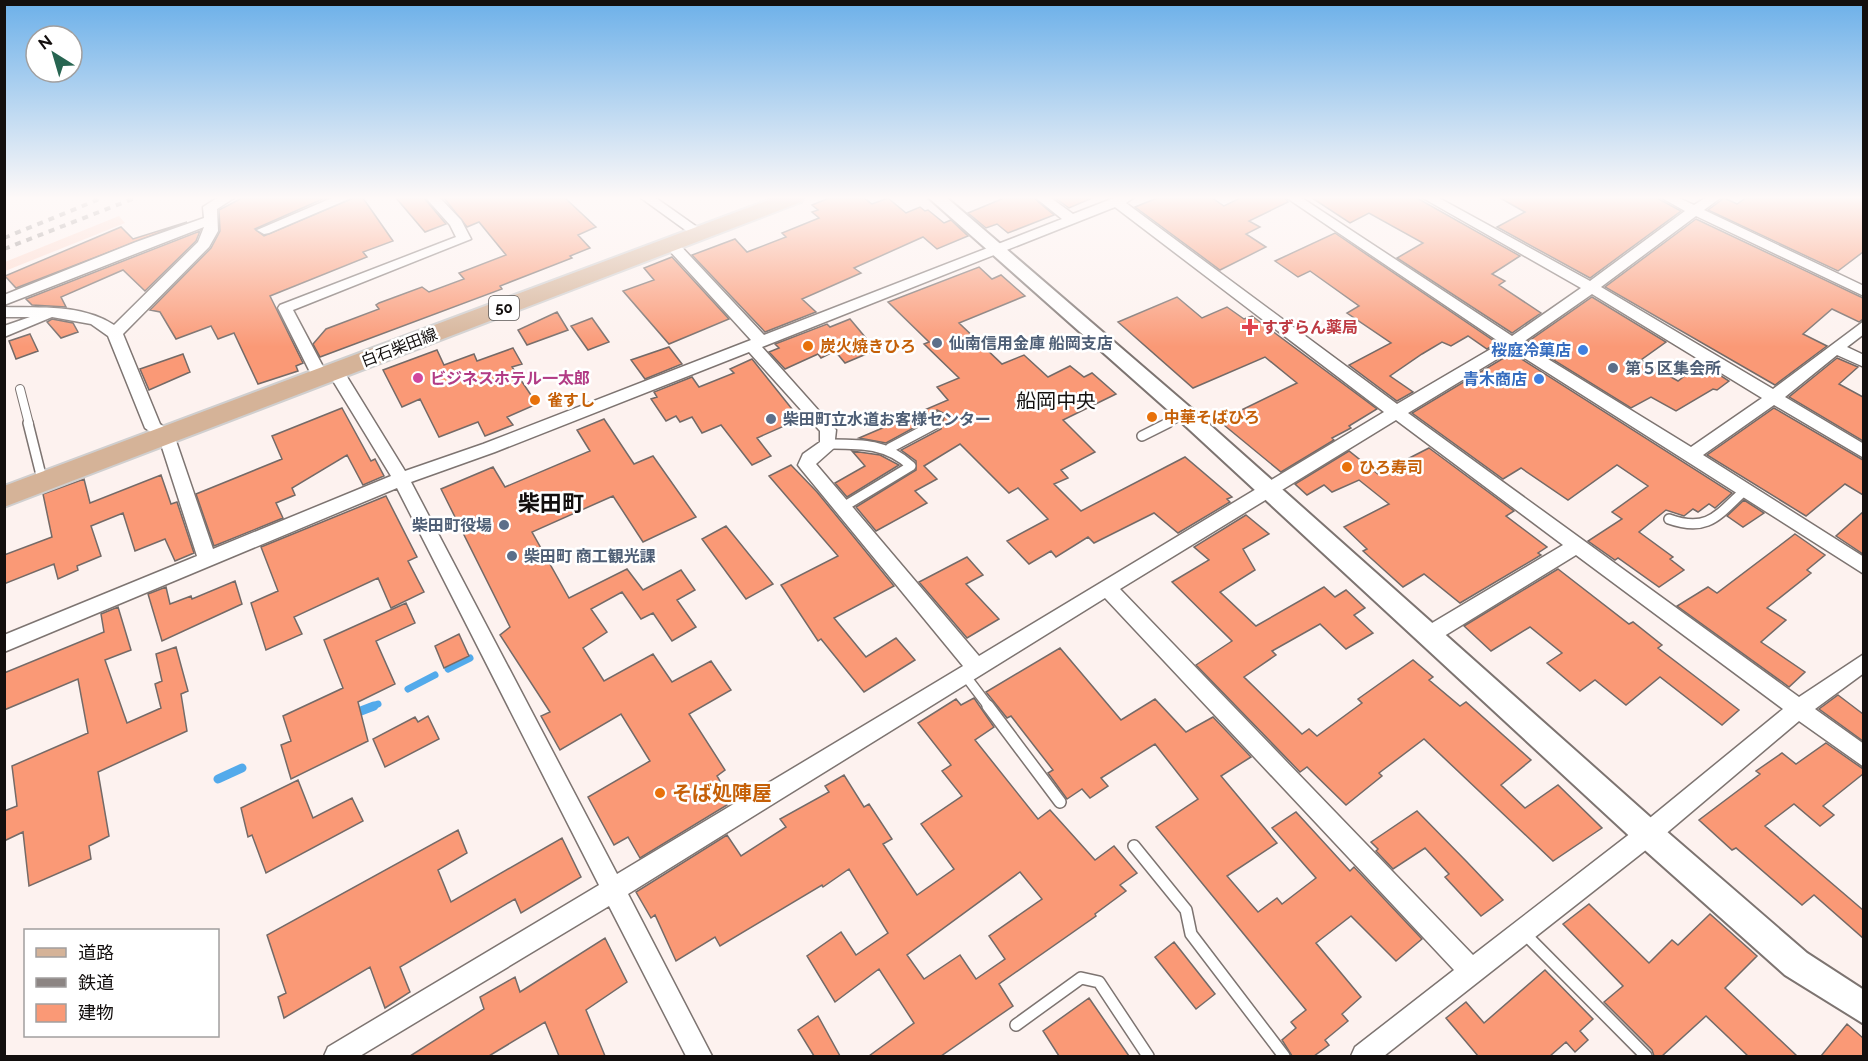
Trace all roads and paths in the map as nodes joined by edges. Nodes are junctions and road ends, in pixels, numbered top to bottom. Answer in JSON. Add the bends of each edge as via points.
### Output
{"nodes":[{"id":1,"x":135,"y":248,"type":"edge"},
{"id":2,"x":201,"y":248,"type":"edge"},
{"id":3,"x":442,"y":248,"type":"edge"},
{"id":4,"x":665,"y":248,"type":"edge"},
{"id":5,"x":674,"y":248,"type":"edge"},
{"id":6,"x":997,"y":248,"type":"joint"},
{"id":7,"x":1183,"y":248,"type":"edge"},
{"id":8,"x":1368,"y":248,"type":"edge"},
{"id":9,"x":1519,"y":248,"type":"edge"},
{"id":10,"x":1642,"y":248,"type":"edge"},
{"id":11,"x":1770,"y":248,"type":"edge"},
{"id":12,"x":1591,"y":287,"type":"junction"},
{"id":13,"x":1863,"y":292,"type":"edge"},
{"id":14,"x":4,"y":302,"type":"edge"},
{"id":15,"x":4,"y":312,"type":"edge"},
{"id":16,"x":54,"y":313,"type":"junction"},
{"id":17,"x":1863,"y":326,"type":"edge"},
{"id":18,"x":4,"y":332,"type":"edge"},
{"id":19,"x":115,"y":333,"type":"junction"},
{"id":20,"x":756,"y":343,"type":"junction"},
{"id":21,"x":1512,"y":343,"type":"junction"},
{"id":22,"x":1836,"y":348,"type":"junction"},
{"id":23,"x":1863,"y":362,"type":"edge"},
{"id":24,"x":328,"y":374,"type":"junction"},
{"id":25,"x":20,"y":389,"type":"dead end"},
{"id":26,"x":1771,"y":399,"type":"junction"},
{"id":27,"x":1396,"y":412,"type":"junction"},
{"id":28,"x":1185,"y":414,"type":"junction"},
{"id":29,"x":939,"y":416,"type":"dead end"},
{"id":30,"x":166,"y":435,"type":"junction"},
{"id":31,"x":1142,"y":436,"type":"dead end"},
{"id":32,"x":828,"y":444,"type":"junction"},
{"id":33,"x":890,"y":448,"type":"junction"},
{"id":34,"x":1863,"y":452,"type":"edge"},
{"id":35,"x":1691,"y":455,"type":"junction"},
{"id":36,"x":401,"y":479,"type":"junction"},
{"id":37,"x":43,"y":483,"type":"junction"},
{"id":38,"x":1267,"y":488,"type":"junction"},
{"id":39,"x":1745,"y":490,"type":"junction"},
{"id":40,"x":4,"y":497,"type":"edge"},
{"id":41,"x":843,"y":507,"type":"junction"},
{"id":42,"x":1669,"y":519,"type":"dead end"},
{"id":43,"x":1577,"y":545,"type":"junction"},
{"id":44,"x":207,"y":560,"type":"junction"},
{"id":45,"x":1863,"y":567,"type":"edge"},
{"id":46,"x":1107,"y":588,"type":"junction"},
{"id":47,"x":1429,"y":635,"type":"junction"},
{"id":48,"x":4,"y":644,"type":"edge"},
{"id":49,"x":1863,"y":662,"type":"edge"},
{"id":50,"x":970,"y":670,"type":"junction"},
{"id":51,"x":1800,"y":708,"type":"junction"},
{"id":52,"x":1863,"y":757,"type":"edge"},
{"id":53,"x":1060,"y":802,"type":"dead end"},
{"id":54,"x":1648,"y":834,"type":"junction"},
{"id":55,"x":1134,"y":846,"type":"dead end"},
{"id":56,"x":613,"y":890,"type":"junction"},
{"id":57,"x":1523,"y":932,"type":"junction"},
{"id":58,"x":1473,"y":973,"type":"junction"},
{"id":59,"x":1863,"y":1009,"type":"edge"},
{"id":60,"x":1016,"y":1025,"type":"dead end"},
{"id":61,"x":337,"y":1056,"type":"edge"},
{"id":62,"x":699,"y":1056,"type":"edge"},
{"id":63,"x":1148,"y":1056,"type":"edge"},
{"id":64,"x":1284,"y":1056,"type":"edge"},
{"id":65,"x":1364,"y":1056,"type":"edge"},
{"id":66,"x":1646,"y":1056,"type":"edge"}],
"edges":[{"from":1,"to":14,"type":"street"},
{"from":2,"to":19,"type":"street"},
{"from":3,"to":24,"type":"street","via":[[285,308]]},
{"from":4,"to":24,"type":"main road","name":"白石柴田線","number":"50"},
{"from":5,"to":20,"type":"street"},
{"from":6,"to":20,"type":"street"},
{"from":6,"to":28,"type":"street"},
{"from":7,"to":27,"type":"street"},
{"from":8,"to":21,"type":"street"},
{"from":9,"to":12,"type":"street"},
{"from":10,"to":12,"type":"street"},
{"from":11,"to":13,"type":"street"},
{"from":12,"to":21,"type":"street"},
{"from":12,"to":26,"type":"street"},
{"from":15,"to":16,"type":"street"},
{"from":16,"to":18,"type":"street"},
{"from":16,"to":19,"type":"street","via":[[96,320]]},
{"from":17,"to":22,"type":"street"},
{"from":19,"to":30,"type":"street","via":[[153,428]]},
{"from":20,"to":32,"type":"street","via":[[828,430]]},
{"from":20,"to":36,"type":"street"},
{"from":21,"to":27,"type":"street"},
{"from":21,"to":35,"type":"street"},
{"from":22,"to":23,"type":"street"},
{"from":22,"to":26,"type":"street"},
{"from":24,"to":30,"type":"main road","name":"白石柴田線","number":"50"},
{"from":24,"to":36,"type":"street"},
{"from":25,"to":37,"type":"lane"},
{"from":26,"to":34,"type":"street"},
{"from":26,"to":35,"type":"street"},
{"from":27,"to":38,"type":"street"},
{"from":27,"to":43,"type":"street"},
{"from":28,"to":31,"type":"lane"},
{"from":28,"to":38,"type":"street"},
{"from":29,"to":33,"type":"lane","via":[[937,423]]},
{"from":30,"to":37,"type":"main road","name":"白石柴田線","number":"50"},
{"from":30,"to":44,"type":"street"},
{"from":32,"to":33,"type":"lane"},
{"from":32,"to":41,"type":"street","via":[[809,458],[807,465]]},
{"from":33,"to":41,"type":"lane","via":[[911,466]]},
{"from":35,"to":39,"type":"street"},
{"from":36,"to":44,"type":"street"},
{"from":36,"to":56,"type":"street"},
{"from":37,"to":40,"type":"main road","name":"白石柴田線","number":"50"},
{"from":38,"to":46,"type":"street"},
{"from":38,"to":47,"type":"street"},
{"from":39,"to":42,"type":"lane","via":[[1707,524],[1689,528]]},
{"from":39,"to":45,"type":"street"},
{"from":41,"to":50,"type":"street"},
{"from":43,"to":47,"type":"street"},
{"from":43,"to":51,"type":"street"},
{"from":44,"to":48,"type":"street"},
{"from":46,"to":50,"type":"street"},
{"from":46,"to":58,"type":"street"},
{"from":47,"to":54,"type":"street"},
{"from":49,"to":51,"type":"street"},
{"from":50,"to":53,"type":"lane"},
{"from":50,"to":56,"type":"street"},
{"from":51,"to":52,"type":"street"},
{"from":51,"to":54,"type":"street"},
{"from":54,"to":57,"type":"street"},
{"from":54,"to":59,"type":"street","via":[[1796,964]]},
{"from":55,"to":64,"type":"lane","via":[[1186,910],[1191,934]]},
{"from":56,"to":61,"type":"street"},
{"from":56,"to":62,"type":"street"},
{"from":57,"to":58,"type":"street"},
{"from":57,"to":66,"type":"lane"},
{"from":58,"to":65,"type":"street"},
{"from":60,"to":63,"type":"lane","via":[[1081,978],[1099,982]]}]}
